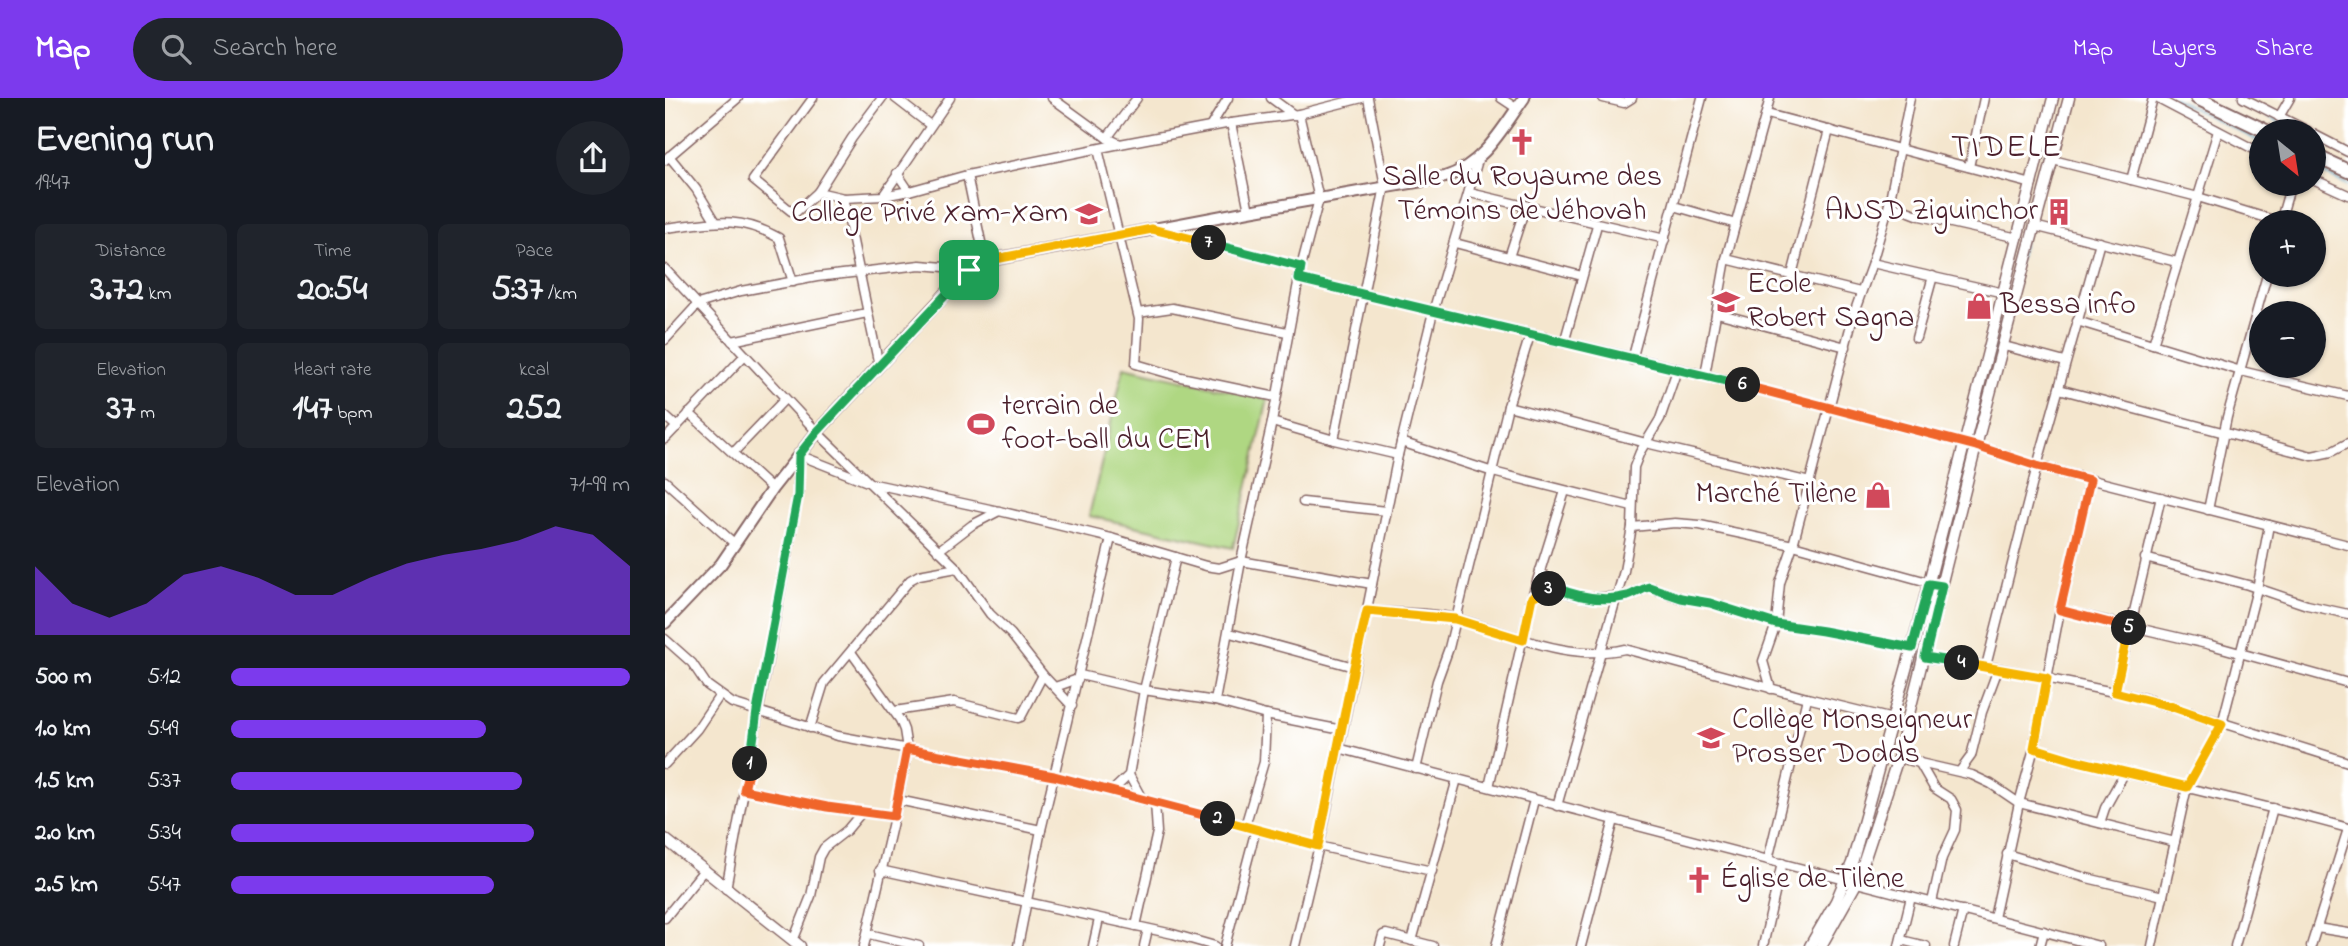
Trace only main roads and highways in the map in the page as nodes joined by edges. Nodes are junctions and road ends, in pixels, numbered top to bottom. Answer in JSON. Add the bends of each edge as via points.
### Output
{"nodes":[{"id":1,"x":1524,"y":98,"type":"edge"},
{"id":2,"x":2197,"y":98,"type":"edge"},
{"id":3,"x":2249,"y":123,"type":"edge"},
{"id":4,"x":2326,"y":161,"type":"edge"},
{"id":5,"x":2348,"y":171,"type":"edge"},
{"id":6,"x":665,"y":622,"type":"edge"}],
"edges":[{"from":1,"to":6,"type":"main road","via":[[1478,160],[1445,177],[985,261],[969,270],[817,432],[721,564]]},
{"from":2,"to":3,"type":"highway"},
{"from":4,"to":5,"type":"highway"}]}
